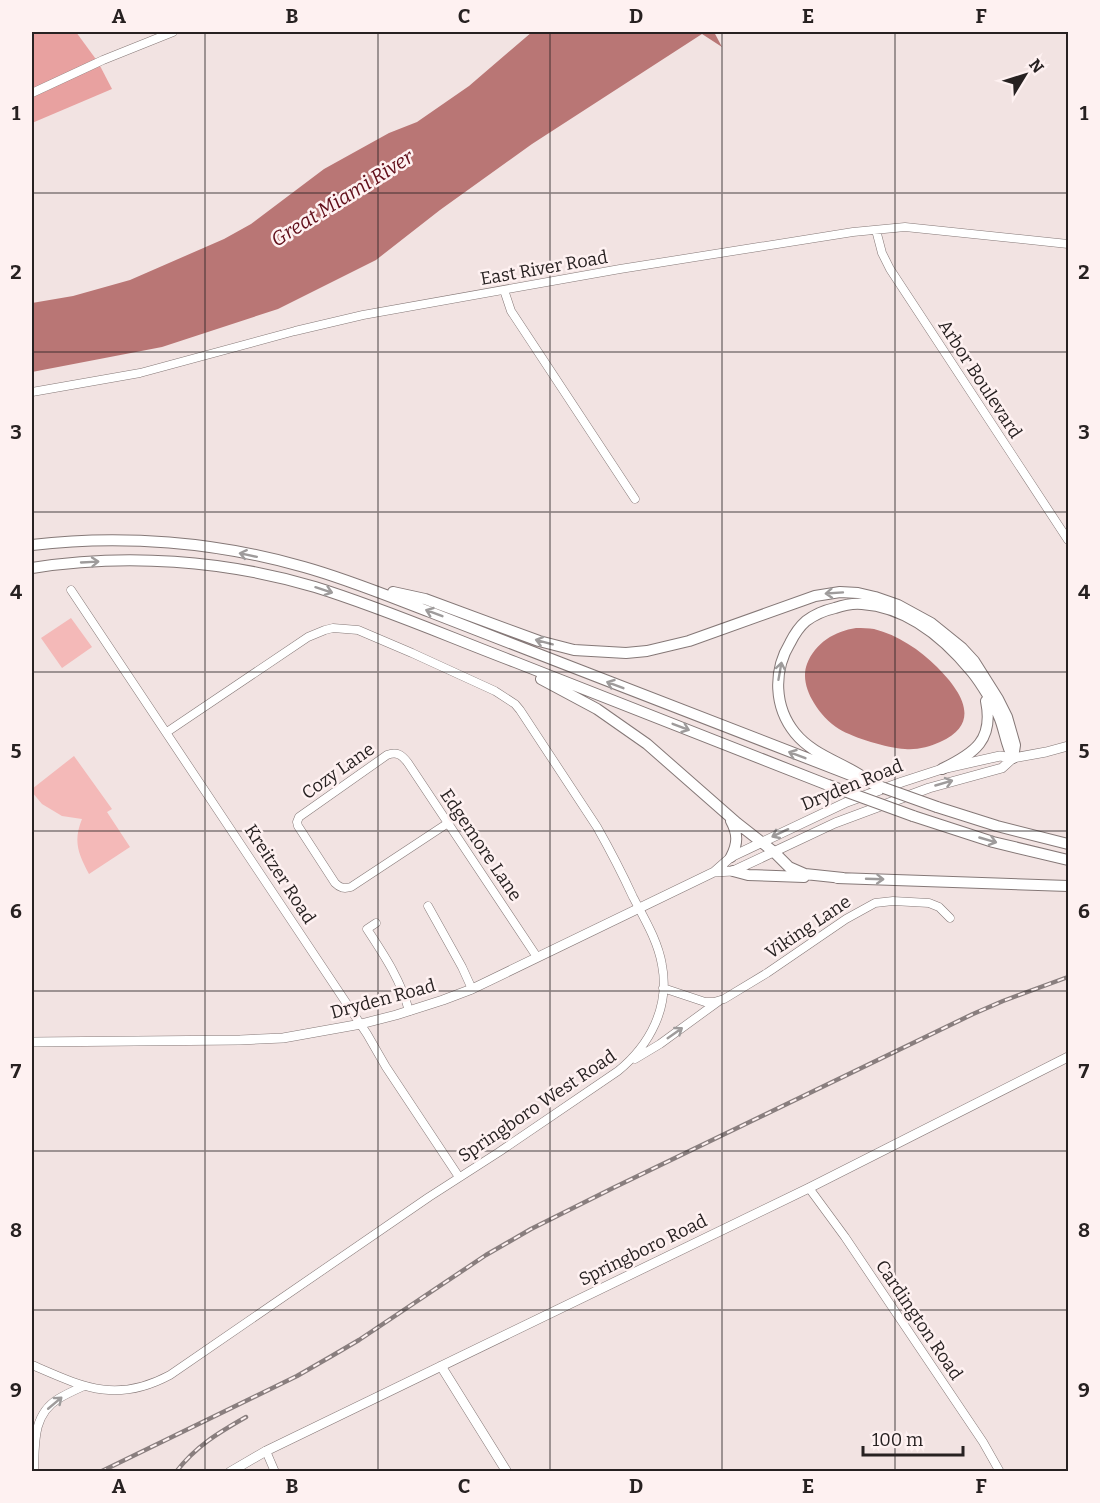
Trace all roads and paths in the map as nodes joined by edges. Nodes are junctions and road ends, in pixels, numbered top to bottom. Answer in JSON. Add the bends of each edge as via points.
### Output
{"nodes":[{"id":1,"x":173,"y":32,"type":"edge"},
{"id":2,"x":32,"y":93,"type":"edge"},
{"id":3,"x":876,"y":230,"type":"junction"},
{"id":4,"x":1068,"y":244,"type":"edge"},
{"id":5,"x":504,"y":290,"type":"junction"},
{"id":6,"x":32,"y":392,"type":"edge"},
{"id":7,"x":635,"y":499,"type":"dead end"},
{"id":8,"x":1068,"y":540,"type":"edge"},
{"id":9,"x":32,"y":544,"type":"edge"},
{"id":10,"x":32,"y":568,"type":"edge"},
{"id":11,"x":360,"y":585,"type":"junction"},
{"id":12,"x":71,"y":590,"type":"dead end"},
{"id":13,"x":490,"y":652,"type":"junction"},
{"id":14,"x":983,"y":689,"type":"junction"},
{"id":15,"x":167,"y":732,"type":"junction"},
{"id":16,"x":1068,"y":746,"type":"edge"},
{"id":17,"x":397,"y":753,"type":"joint"},
{"id":18,"x":1013,"y":758,"type":"junction"},
{"id":19,"x":942,"y":768,"type":"junction"},
{"id":20,"x":855,"y":775,"type":"junction"},
{"id":21,"x":722,"y":809,"type":"junction"},
{"id":22,"x":448,"y":823,"type":"junction"},
{"id":23,"x":761,"y":842,"type":"junction"},
{"id":24,"x":1068,"y":844,"type":"edge"},
{"id":25,"x":774,"y":852,"type":"junction"},
{"id":26,"x":731,"y":856,"type":"junction"},
{"id":27,"x":1068,"y":860,"type":"edge"},
{"id":28,"x":732,"y":871,"type":"junction"},
{"id":29,"x":714,"y":872,"type":"junction"},
{"id":30,"x":843,"y":878,"type":"junction"},
{"id":31,"x":1068,"y":886,"type":"edge"},
{"id":32,"x":428,"y":906,"type":"dead end"},
{"id":33,"x":639,"y":908,"type":"junction"},
{"id":34,"x":950,"y":918,"type":"dead end"},
{"id":35,"x":376,"y":923,"type":"dead end"},
{"id":36,"x":537,"y":957,"type":"junction"},
{"id":37,"x":663,"y":988,"type":"junction"},
{"id":38,"x":472,"y":989,"type":"junction"},
{"id":39,"x":720,"y":1001,"type":"junction"},
{"id":40,"x":409,"y":1011,"type":"junction"},
{"id":41,"x":361,"y":1024,"type":"junction"},
{"id":42,"x":32,"y":1042,"type":"edge"},
{"id":43,"x":1068,"y":1056,"type":"edge"},
{"id":44,"x":628,"y":1062,"type":"junction"},
{"id":45,"x":459,"y":1177,"type":"junction"},
{"id":46,"x":809,"y":1188,"type":"junction"},
{"id":47,"x":32,"y":1365,"type":"edge"},
{"id":48,"x":441,"y":1366,"type":"junction"},
{"id":49,"x":84,"y":1386,"type":"junction"},
{"id":50,"x":266,"y":1451,"type":"junction"},
{"id":51,"x":34,"y":1472,"type":"edge"},
{"id":52,"x":230,"y":1472,"type":"edge"},
{"id":53,"x":275,"y":1472,"type":"edge"},
{"id":54,"x":507,"y":1472,"type":"edge"},
{"id":55,"x":1000,"y":1472,"type":"edge"}],
"edges":[{"from":1,"to":2,"type":"street"},
{"from":3,"to":4,"type":"street","name":"East River Road","via":[[922,228]]},
{"from":3,"to":5,"type":"street","name":"East River Road"},
{"from":3,"to":8,"type":"street","name":"Arbor Boulevard","via":[[890,269]]},
{"from":5,"to":6,"type":"street","name":"East River Road","via":[[330,322],[140,373]]},
{"from":5,"to":7,"type":"street","via":[[512,311]]},
{"from":11,"to":9,"type":"highway","one_way":true,"via":[[233,551],[133,540]]},
{"from":10,"to":13,"type":"highway","one_way":true,"via":[[126,560],[246,571],[313,587]]},
{"from":18,"to":11,"type":"highway","one_way":true,"via":[[1015,745],[1006,717],[974,661],[931,622],[875,597],[858,593],[822,594],[689,641],[626,653],[574,650],[424,599]]},
{"from":20,"to":11,"type":"highway","one_way":true},
{"from":12,"to":15,"type":"street","name":"Kreitzer Road"},
{"from":13,"to":21,"type":"highway","via":[[597,709],[647,744]]},
{"from":13,"to":27,"type":"highway","one_way":true,"bridge":true,"via":[[913,816],[993,842]]},
{"from":14,"to":18,"type":"highway","via":[[1000,718]]},
{"from":14,"to":19,"type":"highway","via":[[989,715],[982,740],[967,756]]},
{"from":20,"to":14,"type":"highway","one_way":true,"via":[[811,748],[784,713],[779,668],[788,646],[806,621],[846,605],[861,604],[898,613],[939,638]]},
{"from":15,"to":33,"type":"street","name":"Springboro West Road","via":[[308,637],[333,628],[358,630],[495,691],[515,704],[597,827]]},
{"from":15,"to":41,"type":"street","name":"Kreitzer Road"},
{"from":16,"to":18,"type":"main road","name":"Dryden Road"},
{"from":17,"to":22,"type":"street","name":"Edgemore Lane","via":[[408,763]]},
{"from":17,"to":22,"type":"street","name":"Cozy Lane","via":[[387,754],[298,819],[297,826],[335,883],[351,887]]},
{"from":18,"to":19,"type":"main road","name":"Dryden Road","via":[[1000,756]]},
{"from":25,"to":18,"type":"main road","name":"Dryden Road","one_way":true,"via":[[929,788],[1002,768]]},
{"from":19,"to":23,"type":"main road","name":"Dryden Road","one_way":true,"via":[[847,802]]},
{"from":20,"to":24,"type":"highway","bridge":true,"via":[[937,807]]},
{"from":21,"to":23,"type":"highway"},
{"from":21,"to":26,"type":"highway","via":[[736,834]]},
{"from":22,"to":36,"type":"street","name":"Edgemore Lane"},
{"from":23,"to":25,"type":"highway"},
{"from":23,"to":26,"type":"main road","name":"Dryden Road"},
{"from":25,"to":28,"type":"main road","name":"Dryden Road"},
{"from":25,"to":30,"type":"highway","via":[[799,872]]},
{"from":26,"to":29,"type":"main road","name":"Dryden Road"},
{"from":28,"to":29,"type":"main road","name":"Dryden Road"},
{"from":28,"to":30,"type":"highway"},
{"from":29,"to":33,"type":"main road","name":"Dryden Road"},
{"from":30,"to":31,"type":"highway","one_way":true},
{"from":32,"to":38,"type":"street"},
{"from":33,"to":36,"type":"main road","name":"Dryden Road"},
{"from":33,"to":37,"type":"street","name":"Springboro West Road","via":[[662,963]]},
{"from":34,"to":39,"type":"street","name":"Viking Lane","via":[[929,903],[875,903]]},
{"from":35,"to":40,"type":"street","via":[[367,929],[395,974]]},
{"from":36,"to":38,"type":"main road","name":"Dryden Road"},
{"from":37,"to":39,"type":"street","via":[[705,1002]]},
{"from":37,"to":44,"type":"street","name":"Springboro West Road","via":[[656,1024],[643,1047]]},
{"from":38,"to":40,"type":"main road","name":"Dryden Road"},
{"from":44,"to":39,"type":"street","name":"Viking Lane","one_way":true},
{"from":40,"to":41,"type":"main road","name":"Dryden Road"},
{"from":41,"to":42,"type":"main road","name":"Dryden Road","via":[[249,1040]]},
{"from":41,"to":45,"type":"street","name":"Kreitzer Road"},
{"from":43,"to":46,"type":"main road","name":"Springboro Road"},
{"from":44,"to":45,"type":"street","name":"Springboro West Road"},
{"from":45,"to":49,"type":"street","name":"Springboro West Road","via":[[170,1375],[127,1390]]},
{"from":46,"to":48,"type":"main road","name":"Springboro Road"},
{"from":46,"to":55,"type":"street","name":"Cardington Road","via":[[905,1325]]},
{"from":47,"to":49,"type":"street","name":"Springboro West Road"},
{"from":48,"to":50,"type":"main road","name":"Springboro Road"},
{"from":48,"to":54,"type":"main road"},
{"from":51,"to":49,"type":"street","one_way":true,"via":[[35,1436],[41,1416],[57,1399]]},
{"from":50,"to":52,"type":"main road","name":"Springboro Road"},
{"from":50,"to":53,"type":"street"}]}
